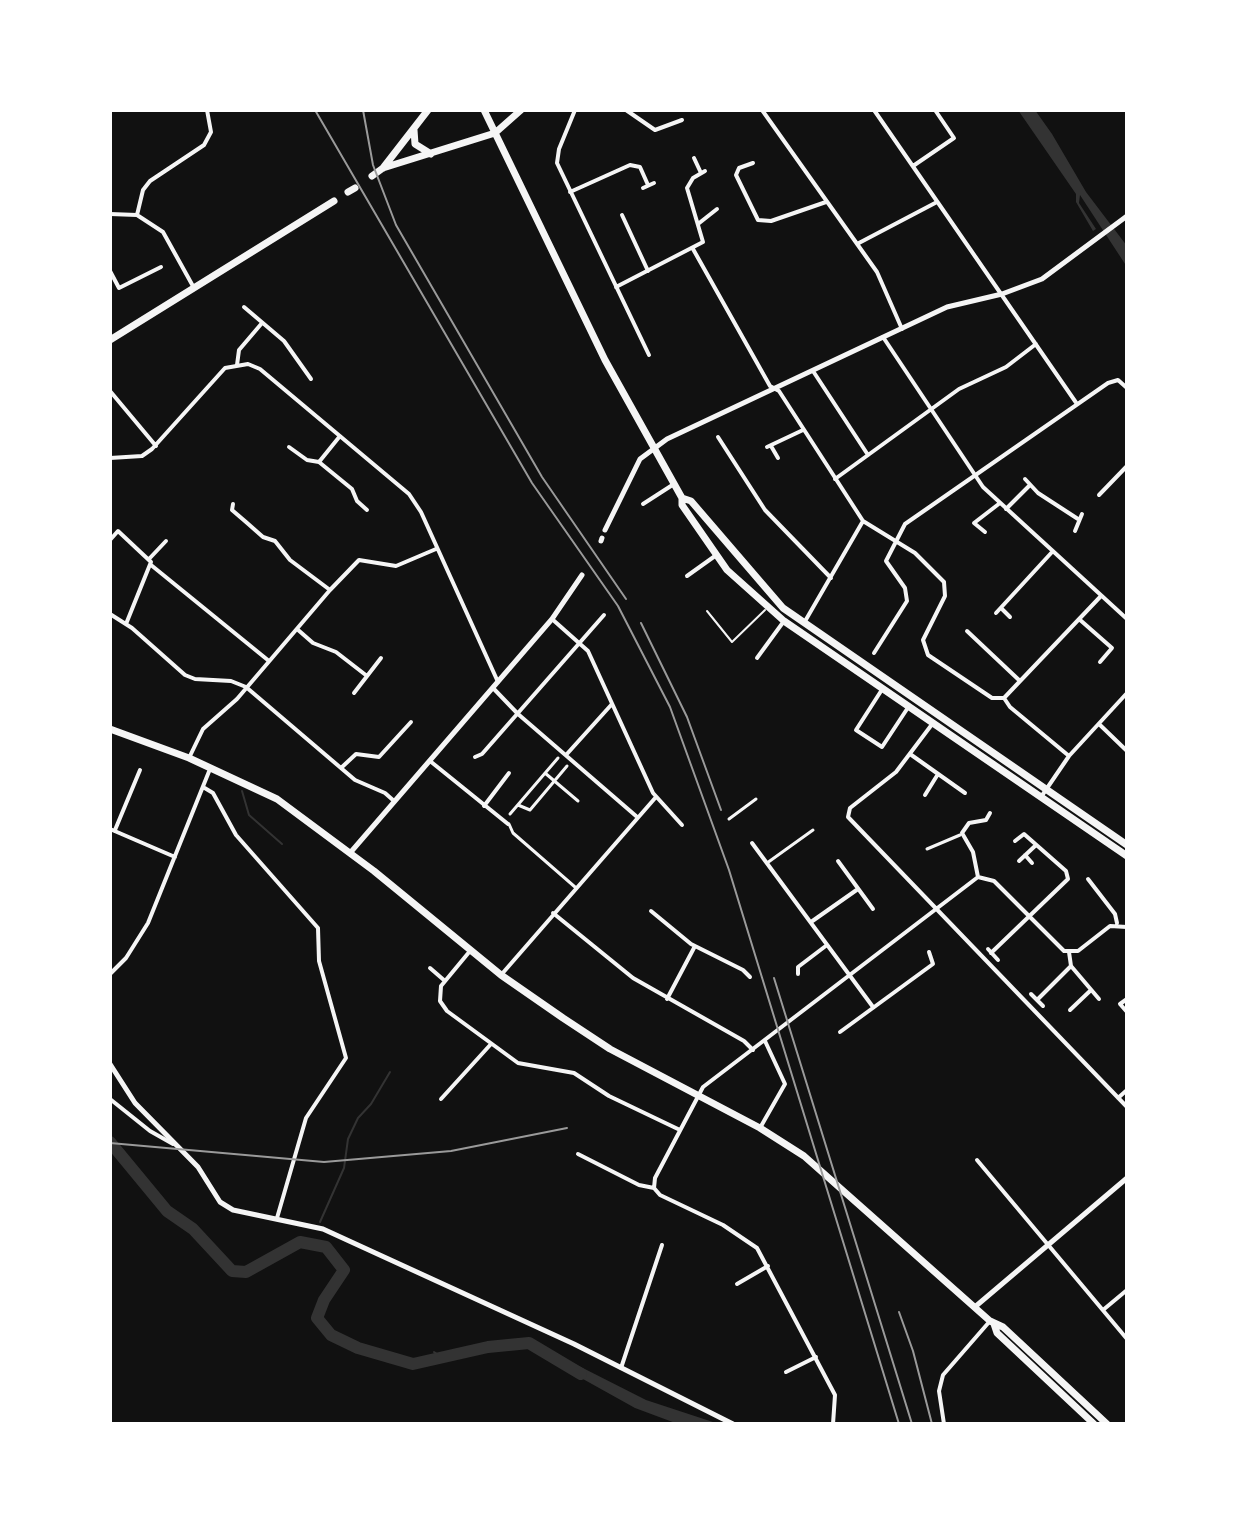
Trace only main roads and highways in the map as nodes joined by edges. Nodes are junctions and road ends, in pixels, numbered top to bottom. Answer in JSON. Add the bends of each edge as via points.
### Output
{"nodes":[{"id":1,"x":428,"y":110,"type":"edge"},
{"id":2,"x":484,"y":110,"type":"edge"},
{"id":3,"x":521,"y":110,"type":"edge"},
{"id":4,"x":415,"y":127,"type":"junction"},
{"id":5,"x":495,"y":133,"type":"junction"},
{"id":6,"x":431,"y":154,"type":"junction"},
{"id":7,"x":383,"y":168,"type":"junction"},
{"id":8,"x":372,"y":176,"type":"dead end"},
{"id":9,"x":334,"y":201,"type":"dead end"},
{"id":10,"x":110,"y":340,"type":"edge"},
{"id":11,"x":682,"y":498,"type":"junction"},
{"id":12,"x":937,"y":718,"type":"junction"},
{"id":13,"x":110,"y":729,"type":"edge"},
{"id":14,"x":1127,"y":845,"type":"edge"},
{"id":15,"x":1127,"y":856,"type":"edge"},
{"id":16,"x":992,"y":1322,"type":"junction"},
{"id":17,"x":1094,"y":1424,"type":"edge"},
{"id":18,"x":1107,"y":1424,"type":"edge"}],
"edges":[{"from":1,"to":4,"type":"highway"},
{"from":2,"to":5,"type":"highway"},
{"from":3,"to":5,"type":"highway"},
{"from":4,"to":6,"type":"highway","via":[[415,144]]},
{"from":4,"to":7,"type":"highway"},
{"from":5,"to":6,"type":"highway"},
{"from":5,"to":11,"type":"highway","via":[[605,360]]},
{"from":6,"to":7,"type":"highway"},
{"from":7,"to":8,"type":"highway"},
{"from":9,"to":10,"type":"highway"},
{"from":11,"to":12,"type":"highway","via":[[691,501],[774,600]]},
{"from":11,"to":12,"type":"highway","via":[[715,556],[767,608],[909,706]]},
{"from":12,"to":14,"type":"highway"},
{"from":12,"to":15,"type":"highway"},
{"from":13,"to":16,"type":"highway","via":[[277,799],[501,975],[610,1049],[760,1128],[811,1161]]},
{"from":16,"to":17,"type":"highway","via":[[997,1333]]},
{"from":16,"to":18,"type":"highway"}]}
